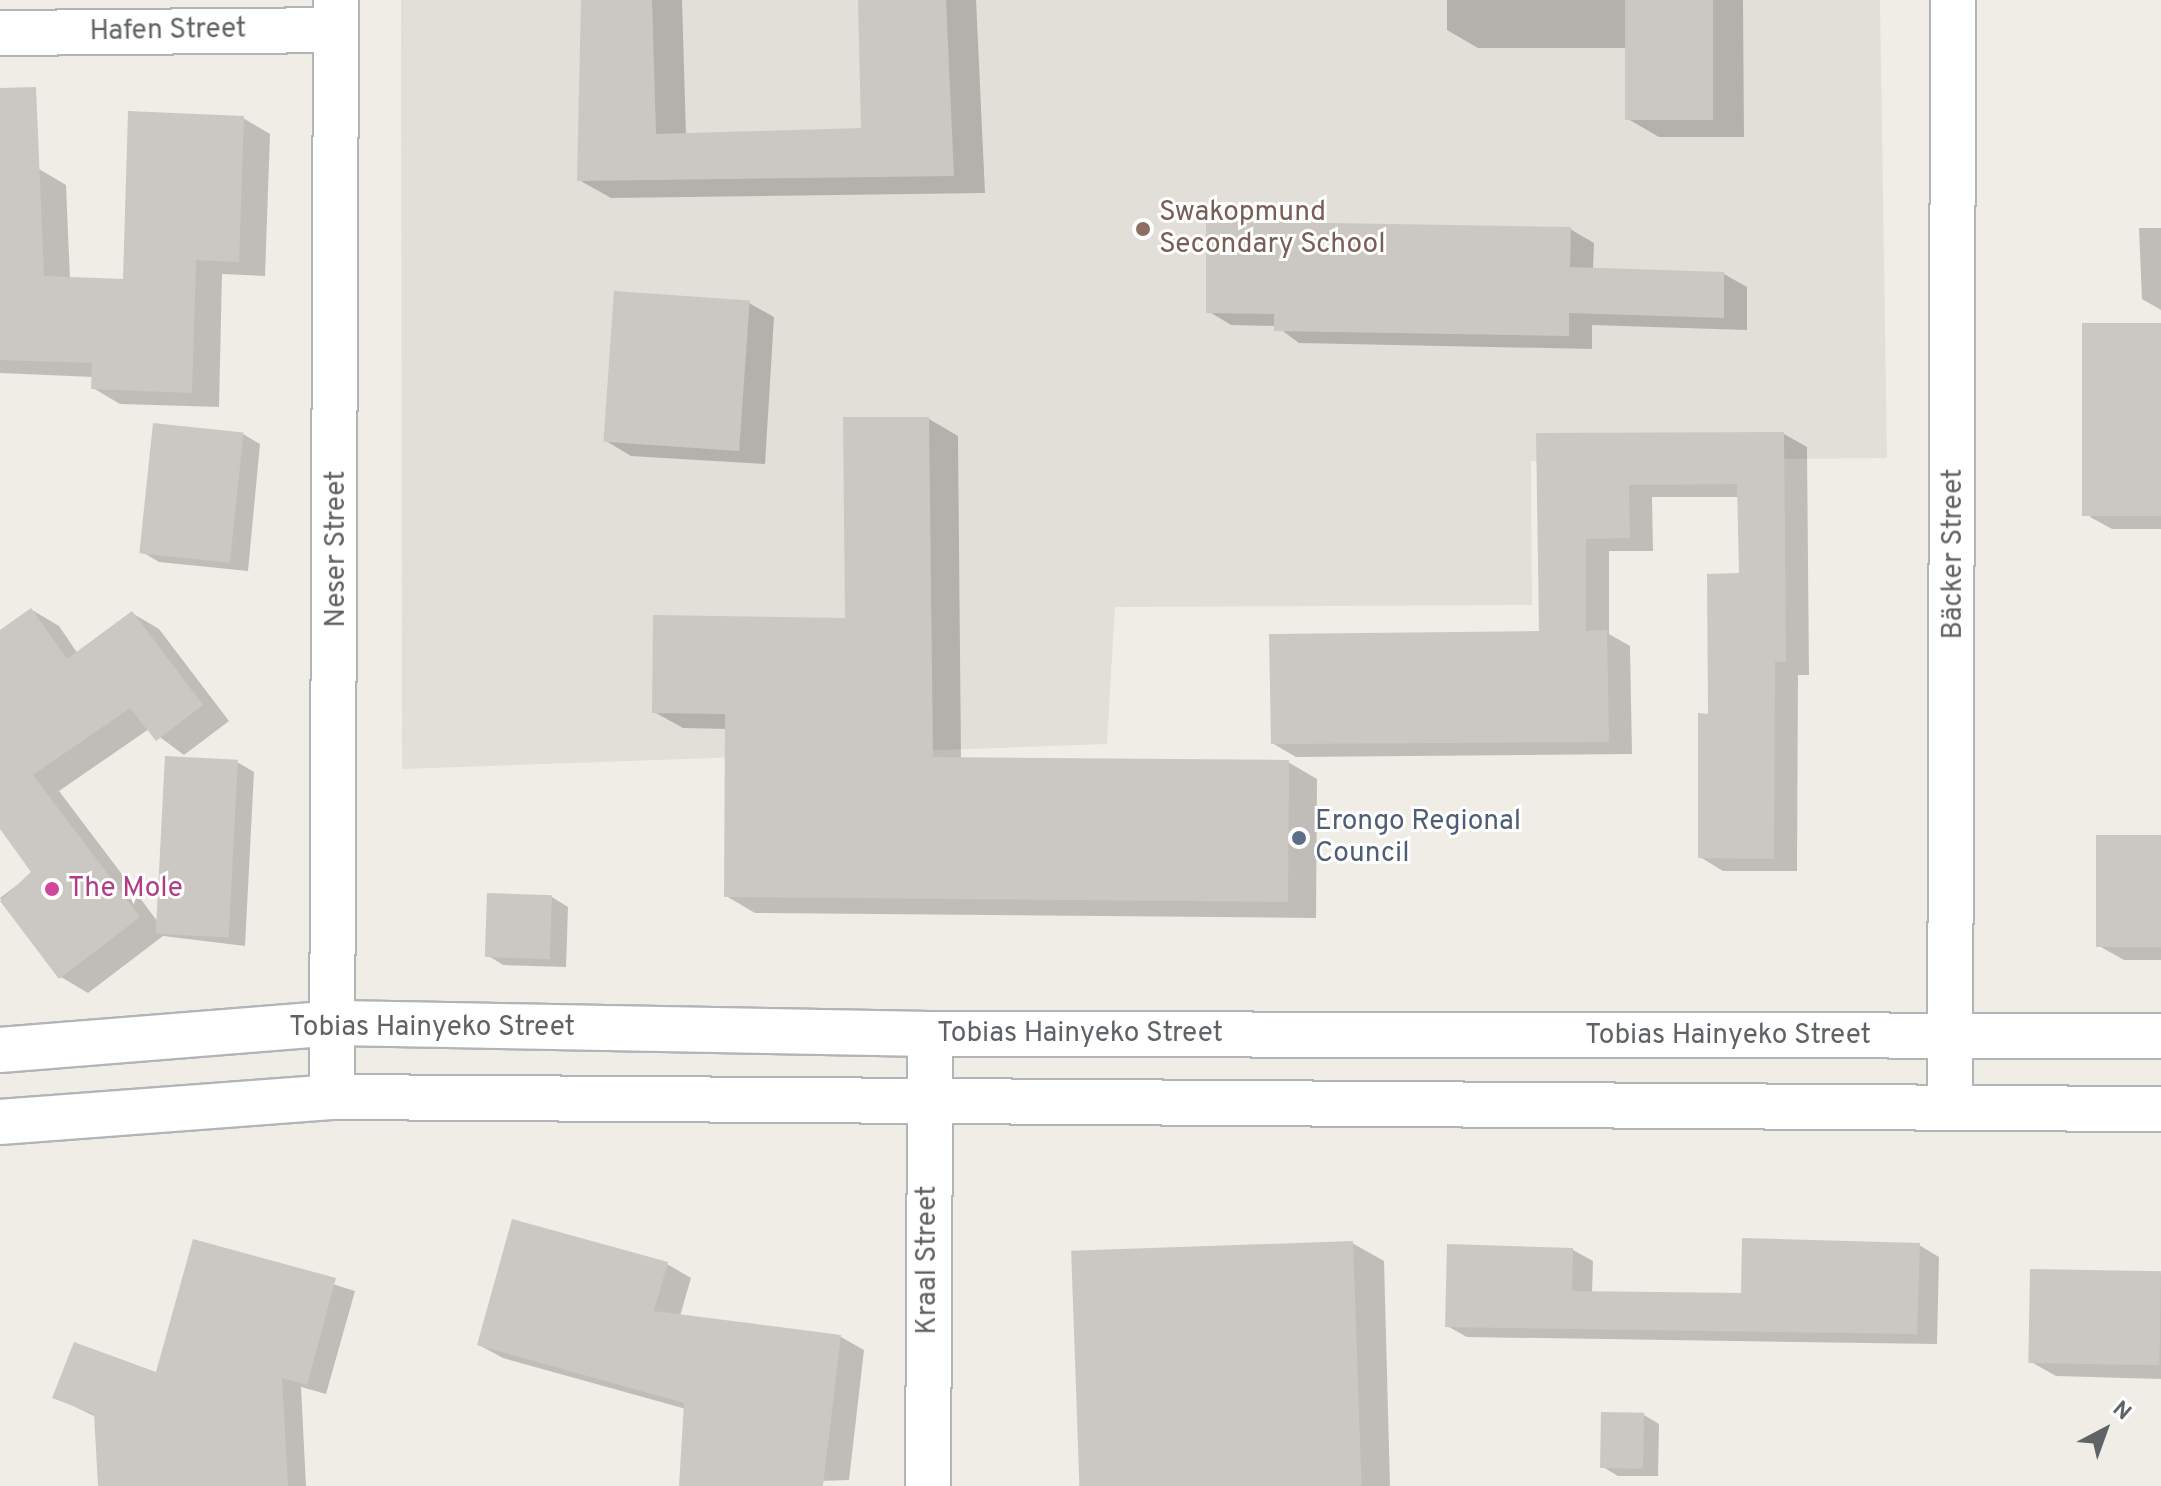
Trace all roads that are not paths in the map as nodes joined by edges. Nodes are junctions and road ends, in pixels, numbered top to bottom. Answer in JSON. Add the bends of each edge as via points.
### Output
{"nodes":[{"id":1,"x":1953,"y":0,"type":"edge"},
{"id":2,"x":336,"y":15,"type":"edge"},
{"id":3,"x":0,"y":33,"type":"edge"},
{"id":4,"x":338,"y":1023,"type":"junction"},
{"id":5,"x":930,"y":1034,"type":"junction"},
{"id":6,"x":2161,"y":1036,"type":"edge"},
{"id":7,"x":1954,"y":1037,"type":"junction"},
{"id":8,"x":0,"y":1050,"type":"edge"},
{"id":9,"x":332,"y":1097,"type":"junction"},
{"id":10,"x":927,"y":1101,"type":"junction"},
{"id":11,"x":1950,"y":1108,"type":"junction"},
{"id":12,"x":2161,"y":1109,"type":"edge"},
{"id":13,"x":0,"y":1122,"type":"edge"},
{"id":14,"x":928,"y":1486,"type":"edge"}],
"edges":[{"from":1,"to":7,"type":"street","name":"Bäcker Street"},
{"from":2,"to":3,"type":"street","name":"Hafen Street"},
{"from":2,"to":4,"type":"street","name":"Neser Street"},
{"from":4,"to":5,"type":"street","name":"Tobias Hainyeko Street"},
{"from":4,"to":8,"type":"street","name":"Tobias Hainyeko Street"},
{"from":4,"to":9,"type":"street","name":"Neser Street"},
{"from":5,"to":7,"type":"street","name":"Tobias Hainyeko Street"},
{"from":5,"to":10,"type":"street","name":"Kraal Street"},
{"from":6,"to":7,"type":"street","name":"Tobias Hainyeko Street"},
{"from":7,"to":11,"type":"street","name":"Bäcker Street"},
{"from":9,"to":10,"type":"street"},
{"from":9,"to":13,"type":"street"},
{"from":10,"to":11,"type":"street"},
{"from":10,"to":14,"type":"street","name":"Kraal Street"},
{"from":11,"to":12,"type":"street"}]}
